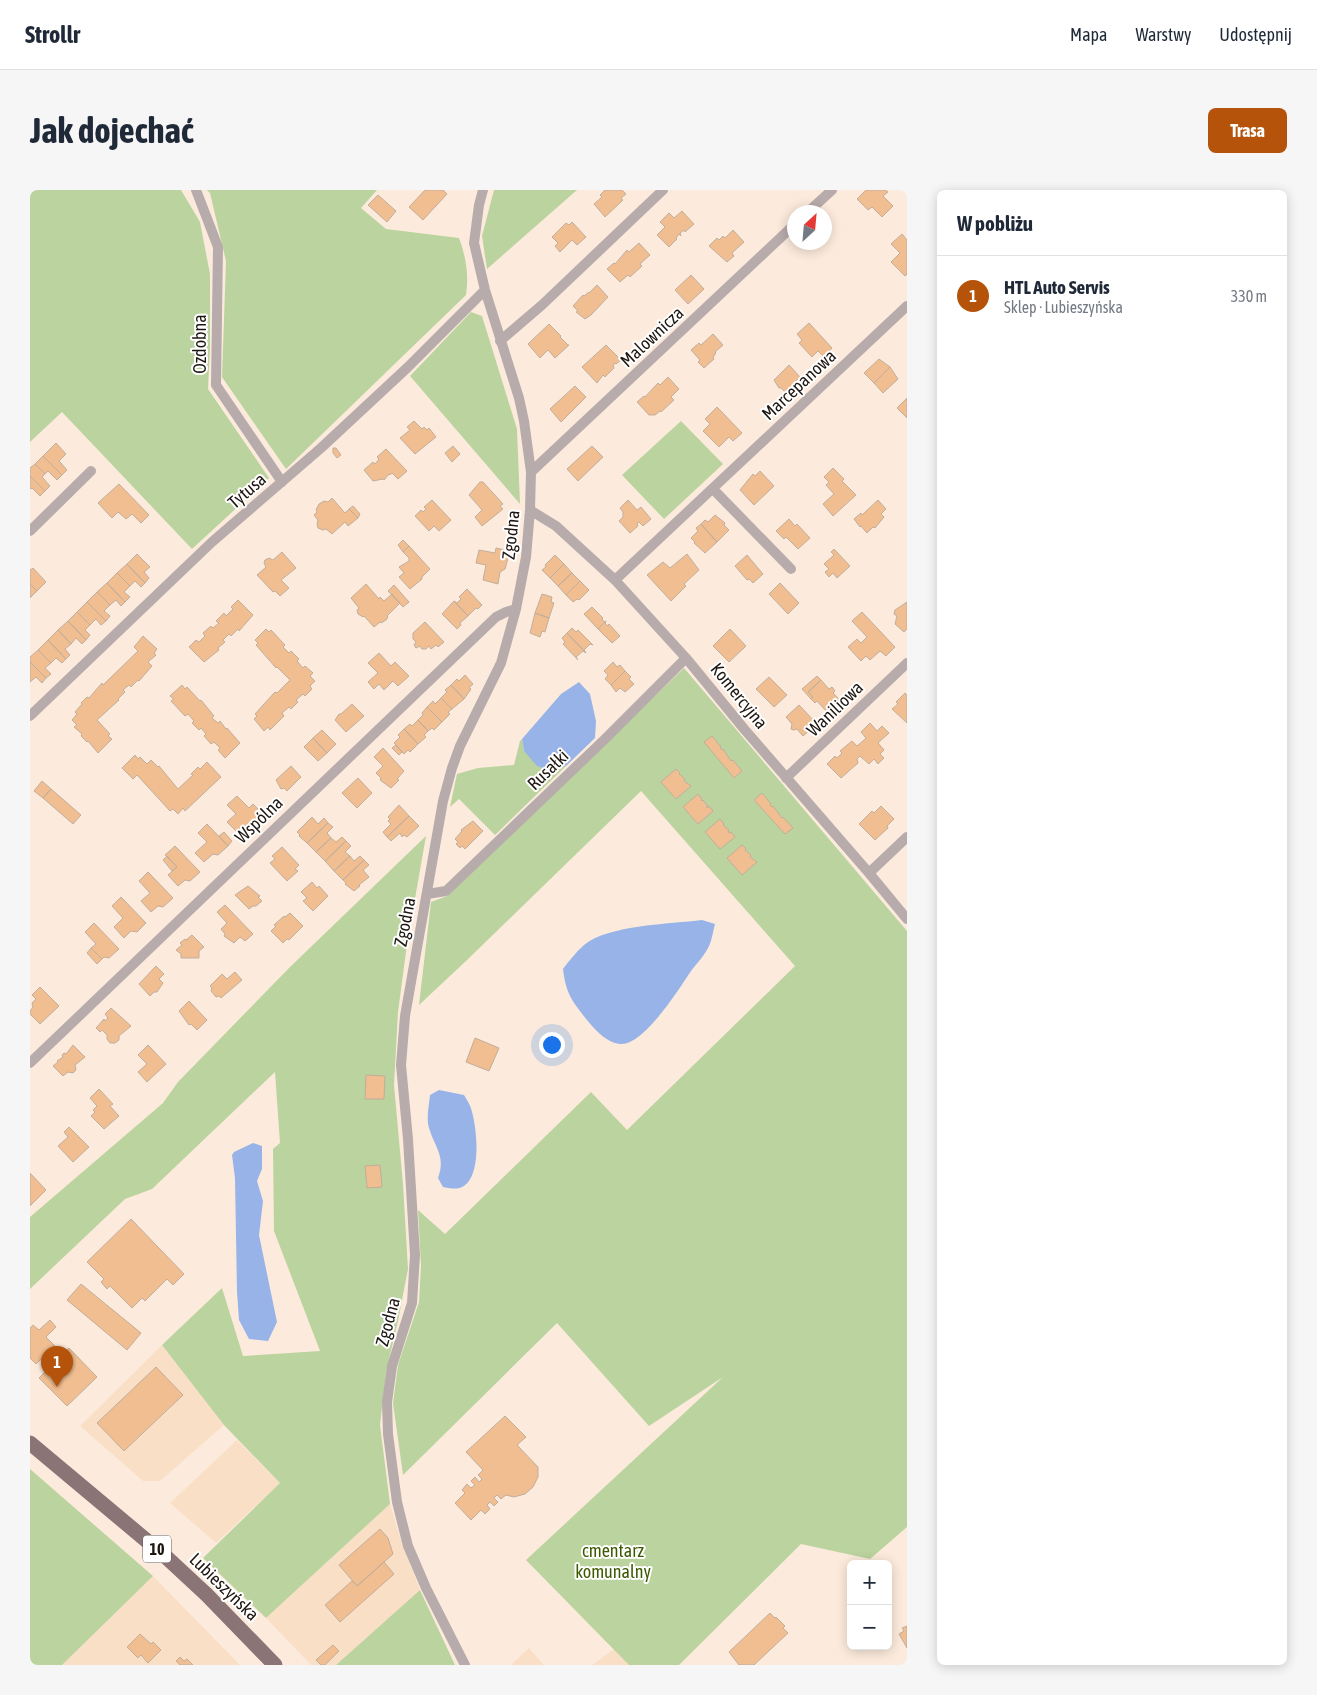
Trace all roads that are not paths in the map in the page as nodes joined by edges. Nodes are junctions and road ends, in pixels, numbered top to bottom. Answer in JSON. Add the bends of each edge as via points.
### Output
{"nodes":[{"id":1,"x":196,"y":190,"type":"edge"},
{"id":2,"x":483,"y":190,"type":"edge"},
{"id":3,"x":663,"y":190,"type":"edge"},
{"id":4,"x":832,"y":190,"type":"edge"},
{"id":5,"x":816,"y":205,"type":"edge"},
{"id":6,"x":787,"y":232,"type":"edge"},
{"id":7,"x":485,"y":290,"type":"junction"},
{"id":8,"x":907,"y":306,"type":"edge"},
{"id":9,"x":500,"y":341,"type":"junction"},
{"id":10,"x":91,"y":471,"type":"dead end"},
{"id":11,"x":531,"y":472,"type":"junction"},
{"id":12,"x":282,"y":482,"type":"junction"},
{"id":13,"x":713,"y":489,"type":"junction"},
{"id":14,"x":530,"y":510,"type":"junction"},
{"id":15,"x":30,"y":531,"type":"edge"},
{"id":16,"x":791,"y":569,"type":"dead end"},
{"id":17,"x":615,"y":580,"type":"junction"},
{"id":18,"x":516,"y":610,"type":"junction"},
{"id":19,"x":686,"y":658,"type":"junction"},
{"id":20,"x":907,"y":663,"type":"edge"},
{"id":21,"x":32,"y":711,"type":"edge"},
{"id":22,"x":786,"y":778,"type":"junction"},
{"id":23,"x":907,"y":837,"type":"edge"},
{"id":24,"x":869,"y":873,"type":"junction"},
{"id":25,"x":427,"y":894,"type":"junction"},
{"id":26,"x":907,"y":919,"type":"edge"},
{"id":27,"x":30,"y":1062,"type":"edge"},
{"id":28,"x":30,"y":1443,"type":"edge"},
{"id":29,"x":275,"y":1665,"type":"edge"},
{"id":30,"x":465,"y":1665,"type":"edge"}],
"edges":[{"from":1,"to":12,"type":"street","name":"Ozdobna","via":[[218,247],[216,385]]},
{"from":2,"to":7,"type":"street","name":"Zgodna","via":[[474,243]]},
{"from":3,"to":9,"type":"street"},
{"from":4,"to":5,"type":"street"},
{"from":6,"to":11,"type":"street","name":"Malownicza"},
{"from":7,"to":9,"type":"street","name":"Zgodna"},
{"from":7,"to":12,"type":"street","name":"Tytusa","via":[[408,368]]},
{"from":8,"to":13,"type":"street","name":"Marcepanowa"},
{"from":9,"to":11,"type":"street","name":"Zgodna","via":[[521,406]]},
{"from":10,"to":15,"type":"street"},
{"from":11,"to":14,"type":"street","name":"Zgodna"},
{"from":12,"to":21,"type":"street","name":"Tytusa","via":[[212,542]]},
{"from":13,"to":16,"type":"street"},
{"from":13,"to":17,"type":"street","name":"Marcepanowa"},
{"from":14,"to":17,"type":"street","name":"Komercyjna","via":[[556,526]]},
{"from":14,"to":18,"type":"street","name":"Zgodna","via":[[526,557]]},
{"from":17,"to":19,"type":"street","name":"Komercyjna"},
{"from":18,"to":25,"type":"street","name":"Zgodna","via":[[501,663],[452,768]]},
{"from":18,"to":27,"type":"street","name":"Wspólna","via":[[496,618]]},
{"from":19,"to":22,"type":"street","name":"Komercyjna"},
{"from":19,"to":25,"type":"street","name":"Rusałki","via":[[446,891]]},
{"from":20,"to":22,"type":"street","name":"Waniliowa"},
{"from":22,"to":24,"type":"street","name":"Komercyjna"},
{"from":23,"to":24,"type":"street"},
{"from":24,"to":26,"type":"street","name":"Komercyjna"},
{"from":25,"to":30,"type":"street","name":"Zgodna","via":[[401,1065],[415,1255],[412,1303],[392,1366],[386,1402],[397,1502],[408,1546]]},
{"from":28,"to":29,"type":"main road","name":"Lubieszyńska","number":"10","via":[[165,1556]]}]}
